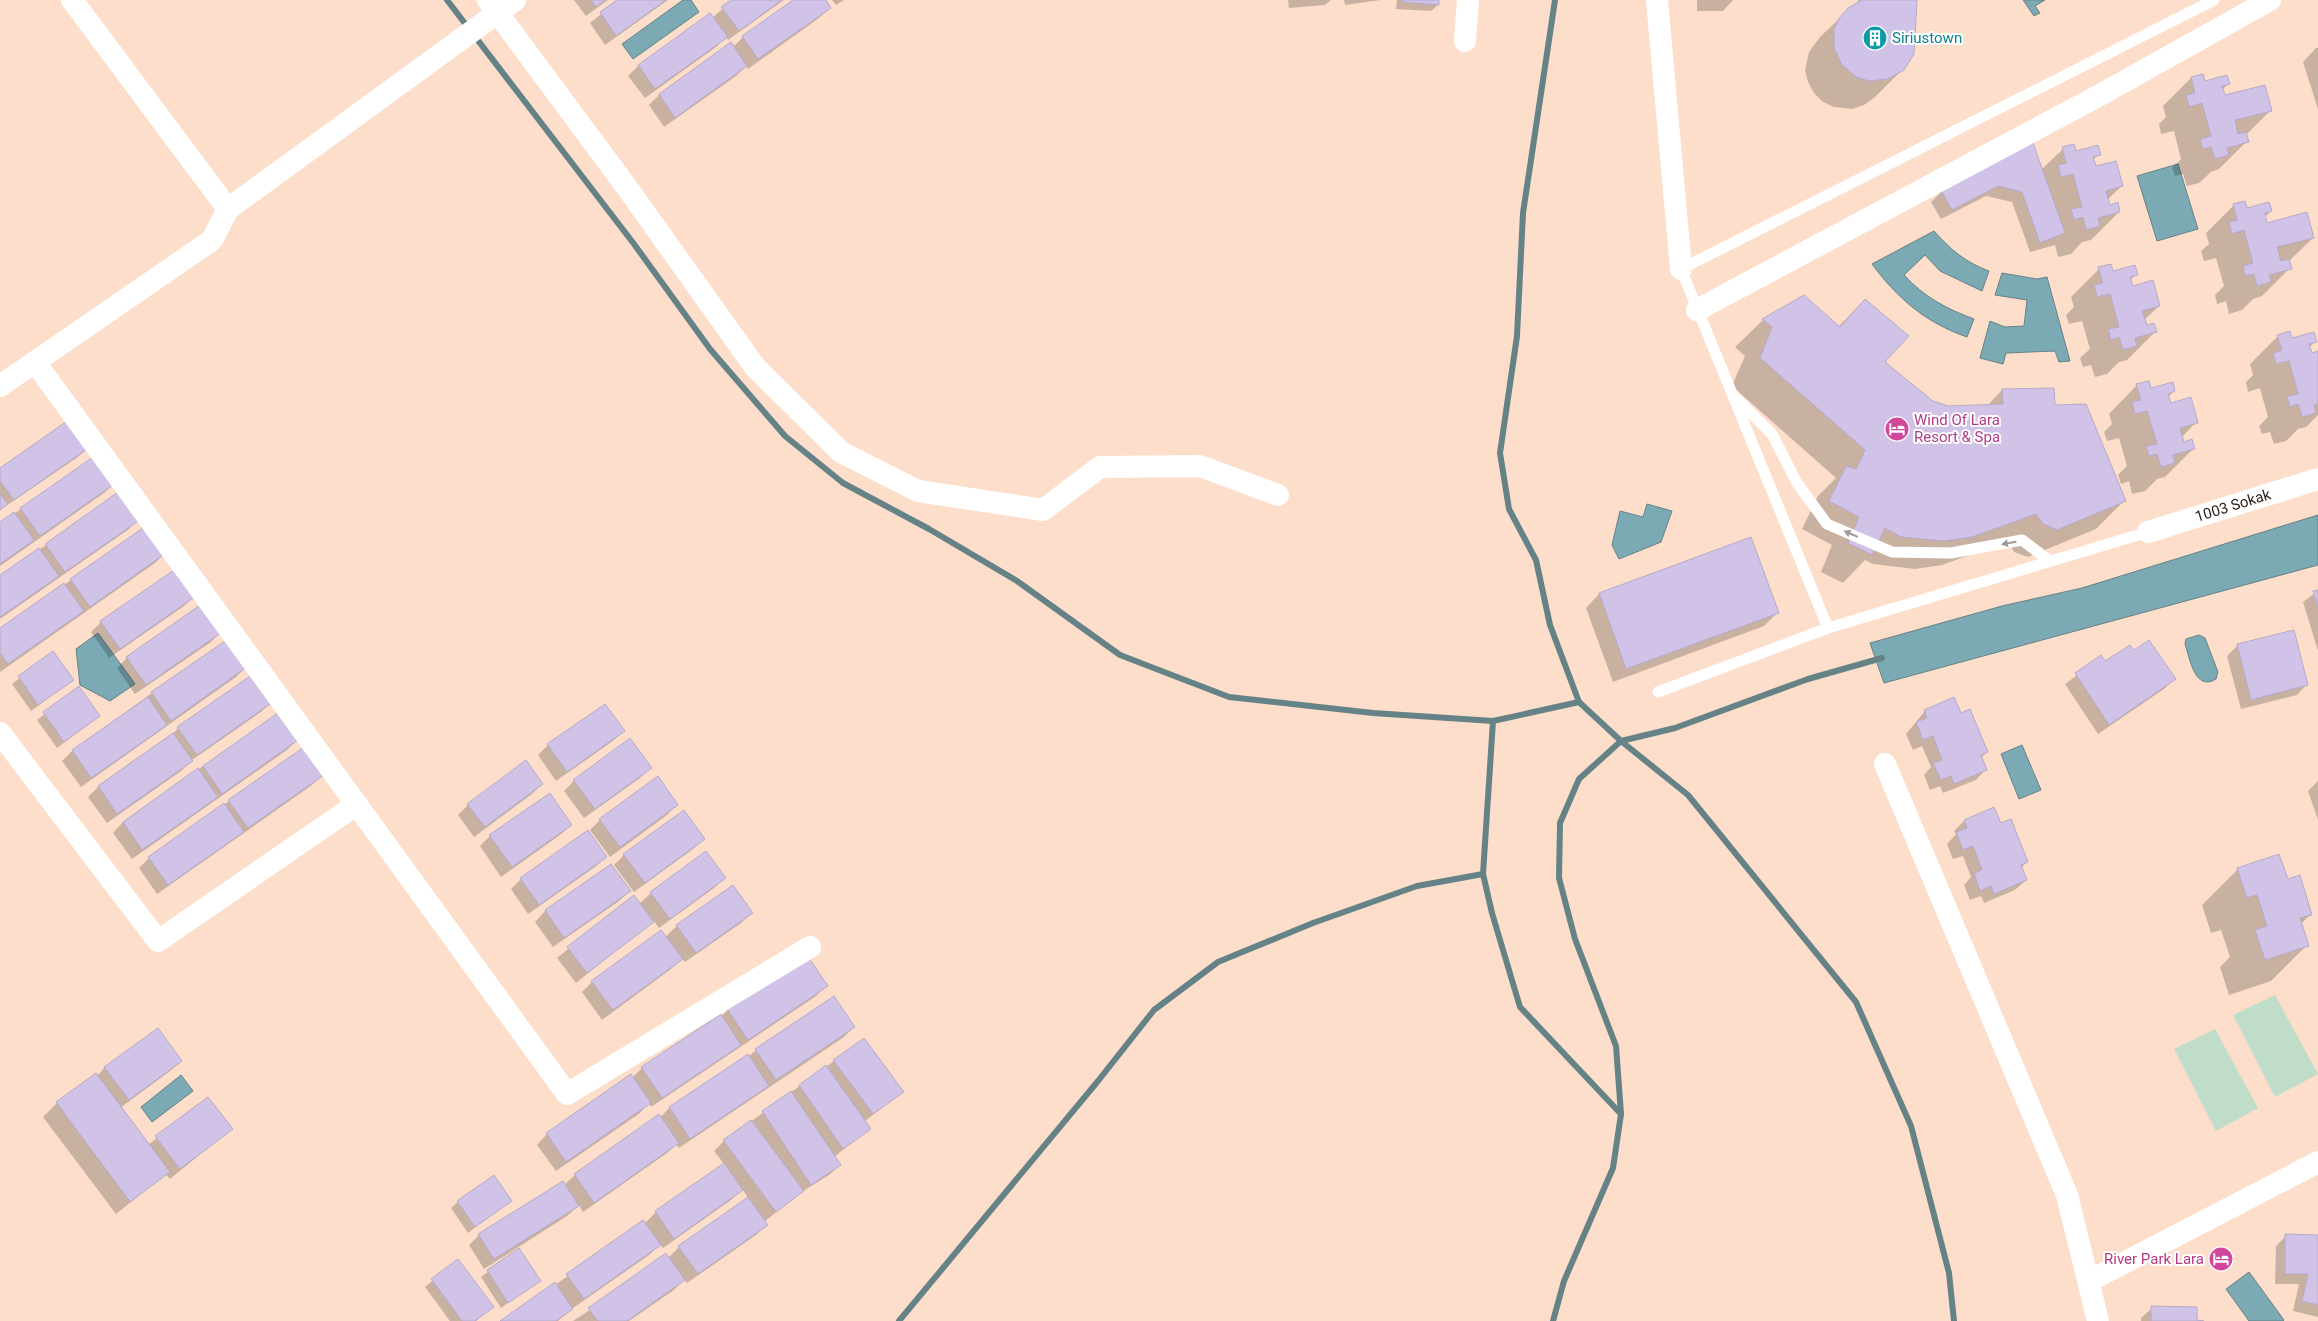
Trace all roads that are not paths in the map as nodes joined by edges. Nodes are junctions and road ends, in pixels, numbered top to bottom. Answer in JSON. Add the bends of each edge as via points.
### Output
{"nodes":[{"id":1,"x":72,"y":0,"type":"edge"},
{"id":2,"x":1468,"y":0,"type":"edge"},
{"id":3,"x":1657,"y":0,"type":"edge"},
{"id":4,"x":2214,"y":0,"type":"edge"},
{"id":5,"x":2270,"y":0,"type":"edge"},
{"id":6,"x":500,"y":4,"type":"edge"},
{"id":7,"x":1466,"y":41,"type":"dead end"},
{"id":8,"x":228,"y":209,"type":"junction"},
{"id":9,"x":1681,"y":269,"type":"junction"},
{"id":10,"x":1697,"y":310,"type":"junction"},
{"id":11,"x":35,"y":362,"type":"junction"},
{"id":12,"x":0,"y":386,"type":"edge"},
{"id":13,"x":1732,"y":394,"type":"junction"},
{"id":14,"x":2318,"y":479,"type":"edge"},
{"id":15,"x":1278,"y":495,"type":"dead end"},
{"id":16,"x":2148,"y":532,"type":"joint"},
{"id":17,"x":2050,"y":561,"type":"junction"},
{"id":18,"x":1828,"y":628,"type":"junction"},
{"id":19,"x":1658,"y":692,"type":"dead end"},
{"id":20,"x":0,"y":733,"type":"edge"},
{"id":21,"x":1884,"y":764,"type":"dead end"},
{"id":22,"x":357,"y":804,"type":"junction"},
{"id":23,"x":810,"y":947,"type":"dead end"},
{"id":24,"x":2318,"y":1162,"type":"edge"},
{"id":25,"x":2089,"y":1281,"type":"junction"},
{"id":26,"x":2098,"y":1321,"type":"edge"}],
"edges":[{"from":1,"to":8,"type":"street"},
{"from":2,"to":7,"type":"street"},
{"from":3,"to":9,"type":"street"},
{"from":4,"to":9,"type":"lane"},
{"from":5,"to":10,"type":"street","via":[[2100,95]]},
{"from":6,"to":8,"type":"street"},
{"from":6,"to":15,"type":"street","via":[[755,367],[841,452],[918,491],[1043,510],[1100,467],[1200,466]]},
{"from":8,"to":11,"type":"street","via":[[212,240]]},
{"from":9,"to":10,"type":"lane"},
{"from":10,"to":13,"type":"lane"},
{"from":11,"to":12,"type":"street"},
{"from":11,"to":22,"type":"street"},
{"from":17,"to":13,"type":"lane","one_way":true,"via":[[2022,540],[1951,553],[1892,552],[1826,524],[1797,483],[1772,434]]},
{"from":13,"to":18,"type":"lane"},
{"from":14,"to":16,"type":"street","name":"1003 Sokak"},
{"from":16,"to":17,"type":"lane"},
{"from":17,"to":18,"type":"lane"},
{"from":18,"to":19,"type":"lane"},
{"from":20,"to":22,"type":"street","via":[[158,941]]},
{"from":21,"to":25,"type":"street","via":[[2067,1195]]},
{"from":22,"to":23,"type":"street","via":[[567,1094]]},
{"from":24,"to":25,"type":"street"},
{"from":25,"to":26,"type":"street"}]}
